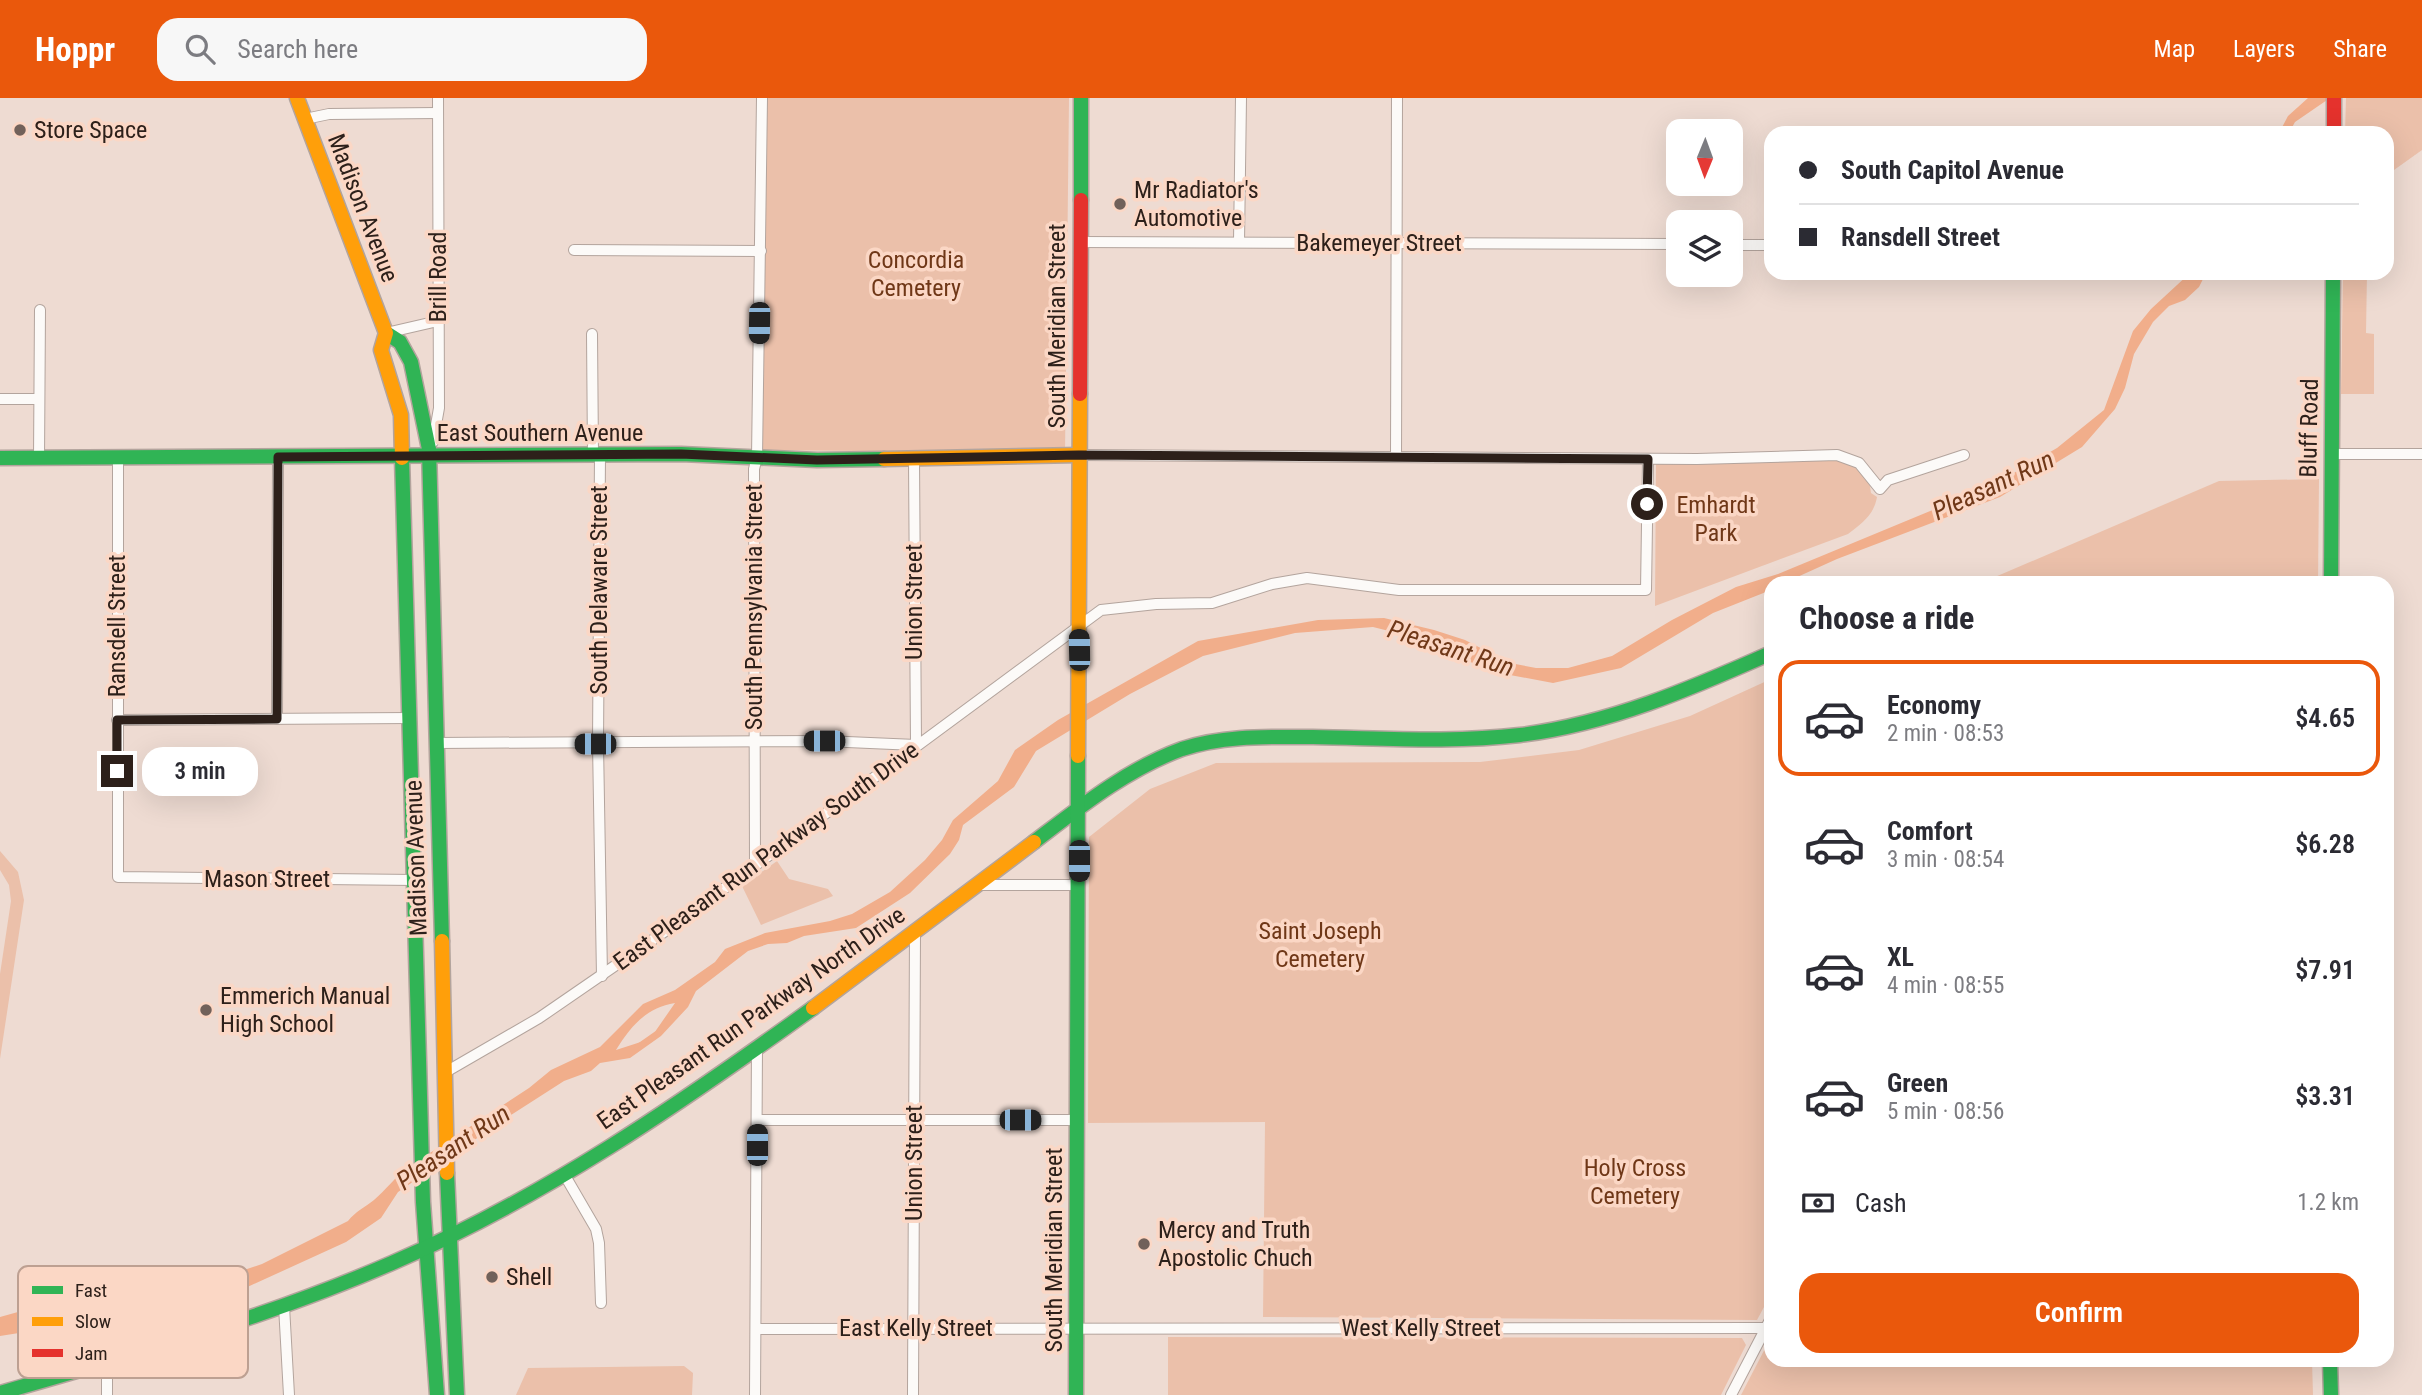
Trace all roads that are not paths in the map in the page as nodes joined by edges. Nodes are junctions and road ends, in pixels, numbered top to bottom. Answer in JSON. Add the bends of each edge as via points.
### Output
{"nodes":[{"id":1,"x":297,"y":98,"type":"edge"},
{"id":2,"x":438,"y":98,"type":"edge"},
{"id":3,"x":762,"y":98,"type":"edge"},
{"id":4,"x":1081,"y":98,"type":"edge"},
{"id":5,"x":1241,"y":98,"type":"edge"},
{"id":6,"x":1397,"y":98,"type":"edge"},
{"id":7,"x":2334,"y":98,"type":"edge"},
{"id":8,"x":438,"y":113,"type":"junction"},
{"id":9,"x":305,"y":119,"type":"junction"},
{"id":10,"x":2334,"y":125,"type":"edge"},
{"id":11,"x":1080,"y":242,"type":"junction"},
{"id":12,"x":1239,"y":242,"type":"junction"},
{"id":13,"x":1397,"y":243,"type":"junction"},
{"id":14,"x":1666,"y":244,"type":"edge"},
{"id":15,"x":1743,"y":244,"type":"edge"},
{"id":16,"x":1764,"y":245,"type":"edge"},
{"id":17,"x":574,"y":250,"type":"dead end"},
{"id":18,"x":761,"y":251,"type":"junction"},
{"id":19,"x":2333,"y":280,"type":"edge"},
{"id":20,"x":40,"y":310,"type":"dead end"},
{"id":21,"x":438,"y":321,"type":"junction"},
{"id":22,"x":386,"y":333,"type":"junction"},
{"id":23,"x":592,"y":334,"type":"dead end"},
{"id":24,"x":0,"y":399,"type":"edge"},
{"id":25,"x":39,"y":399,"type":"junction"},
{"id":26,"x":2331,"y":454,"type":"junction"},
{"id":27,"x":2422,"y":454,"type":"edge"},
{"id":28,"x":596,"y":455,"type":"junction"},
{"id":29,"x":1079,"y":455,"type":"junction"},
{"id":30,"x":1965,"y":455,"type":"dead end"},
{"id":31,"x":429,"y":456,"type":"junction"},
{"id":32,"x":278,"y":457,"type":"junction"},
{"id":33,"x":404,"y":457,"type":"junction"},
{"id":34,"x":757,"y":457,"type":"junction"},
{"id":35,"x":1396,"y":457,"type":"junction"},
{"id":36,"x":0,"y":458,"type":"edge"},
{"id":37,"x":39,"y":458,"type":"junction"},
{"id":38,"x":118,"y":458,"type":"junction"},
{"id":39,"x":914,"y":459,"type":"junction"},
{"id":40,"x":1648,"y":459,"type":"junction"},
{"id":41,"x":2331,"y":576,"type":"edge"},
{"id":42,"x":1079,"y":625,"type":"junction"},
{"id":43,"x":1764,"y":656,"type":"edge"},
{"id":44,"x":411,"y":718,"type":"junction"},
{"id":45,"x":277,"y":719,"type":"junction"},
{"id":46,"x":117,"y":720,"type":"junction"},
{"id":47,"x":436,"y":743,"type":"junction"},
{"id":48,"x":754,"y":743,"type":"junction"},
{"id":49,"x":598,"y":744,"type":"junction"},
{"id":50,"x":916,"y":745,"type":"junction"},
{"id":51,"x":1078,"y":809,"type":"junction"},
{"id":52,"x":755,"y":864,"type":"junction"},
{"id":53,"x":118,"y":877,"type":"joint"},
{"id":54,"x":415,"y":880,"type":"junction"},
{"id":55,"x":976,"y":885,"type":"junction"},
{"id":56,"x":1079,"y":885,"type":"junction"},
{"id":57,"x":915,"y":931,"type":"junction"},
{"id":58,"x":602,"y":976,"type":"junction"},
{"id":59,"x":757,"y":1046,"type":"junction"},
{"id":60,"x":444,"y":1073,"type":"junction"},
{"id":61,"x":757,"y":1119,"type":"junction"},
{"id":62,"x":914,"y":1120,"type":"junction"},
{"id":63,"x":1078,"y":1121,"type":"junction"},
{"id":64,"x":564,"y":1174,"type":"junction"},
{"id":65,"x":449,"y":1236,"type":"junction"},
{"id":66,"x":429,"y":1246,"type":"junction"},
{"id":67,"x":601,"y":1303,"type":"dead end"},
{"id":68,"x":284,"y":1306,"type":"junction"},
{"id":69,"x":248,"y":1317,"type":"edge"},
{"id":70,"x":913,"y":1328,"type":"junction"},
{"id":71,"x":1076,"y":1328,"type":"junction"},
{"id":72,"x":1764,"y":1328,"type":"edge"},
{"id":73,"x":756,"y":1329,"type":"junction"},
{"id":74,"x":1764,"y":1332,"type":"edge"},
{"id":75,"x":2330,"y":1367,"type":"edge"},
{"id":76,"x":50,"y":1378,"type":"edge"},
{"id":77,"x":0,"y":1393,"type":"edge"},
{"id":78,"x":289,"y":1395,"type":"edge"},
{"id":79,"x":437,"y":1395,"type":"edge"},
{"id":80,"x":457,"y":1395,"type":"edge"},
{"id":81,"x":755,"y":1395,"type":"edge"},
{"id":82,"x":913,"y":1395,"type":"edge"},
{"id":83,"x":1076,"y":1395,"type":"edge"},
{"id":84,"x":1731,"y":1395,"type":"edge"},
{"id":85,"x":2331,"y":1395,"type":"edge"}],
"edges":[{"from":1,"to":9,"type":"main road","name":"Madison Avenue"},
{"from":2,"to":8,"type":"street","name":"Brill Road"},
{"from":3,"to":18,"type":"street","name":"South Pennsylvania Street"},
{"from":4,"to":11,"type":"main road","name":"South Meridian Street"},
{"from":5,"to":12,"type":"street"},
{"from":6,"to":13,"type":"street"},
{"from":7,"to":10,"type":"main road"},
{"from":8,"to":9,"type":"street","via":[[329,114]]},
{"from":8,"to":21,"type":"street","name":"Brill Road"},
{"from":9,"to":22,"type":"main road","name":"Madison Avenue"},
{"from":11,"to":12,"type":"street","name":"Bakemeyer Street"},
{"from":11,"to":29,"type":"main road","name":"South Meridian Street"},
{"from":12,"to":13,"type":"street","name":"Bakemeyer Street"},
{"from":13,"to":14,"type":"street","name":"Bakemeyer Street"},
{"from":13,"to":35,"type":"street"},
{"from":15,"to":16,"type":"street"},
{"from":17,"to":18,"type":"street"},
{"from":18,"to":34,"type":"street","name":"South Pennsylvania Street"},
{"from":19,"to":26,"type":"main road","name":"Bluff Road"},
{"from":20,"to":25,"type":"street"},
{"from":21,"to":22,"type":"street"},
{"from":21,"to":31,"type":"street","name":"Brill Road","via":[[439,408]]},
{"from":22,"to":31,"type":"main road","name":"Madison Avenue","via":[[402,343],[414,374],[425,413]]},
{"from":22,"to":33,"type":"main road","name":"Madison Avenue","via":[[382,350],[401,415]]},
{"from":23,"to":28,"type":"street","name":"South Delaware Street"},
{"from":24,"to":25,"type":"street"},
{"from":25,"to":37,"type":"street"},
{"from":26,"to":27,"type":"street"},
{"from":26,"to":41,"type":"main road","name":"Bluff Road"},
{"from":28,"to":31,"type":"main road","name":"East Southern Avenue"},
{"from":28,"to":34,"type":"main road","name":"East Southern Avenue"},
{"from":28,"to":49,"type":"street","name":"South Delaware Street"},
{"from":29,"to":35,"type":"street"},
{"from":29,"to":39,"type":"main road","name":"East Southern Avenue"},
{"from":29,"to":42,"type":"main road","name":"South Meridian Street"},
{"from":30,"to":40,"type":"street","via":[[1888,480],[1880,489],[1859,463],[1837,455]]},
{"from":31,"to":33,"type":"main road","name":"East Southern Avenue"},
{"from":31,"to":47,"type":"main road","name":"Madison Avenue"},
{"from":32,"to":33,"type":"main road","name":"East Southern Avenue"},
{"from":32,"to":38,"type":"main road","name":"East Southern Avenue"},
{"from":32,"to":45,"type":"street"},
{"from":33,"to":44,"type":"main road","name":"Madison Avenue"},
{"from":34,"to":39,"type":"main road","name":"East Southern Avenue"},
{"from":34,"to":48,"type":"street","name":"South Pennsylvania Street"},
{"from":35,"to":40,"type":"street"},
{"from":36,"to":37,"type":"main road","name":"East Southern Avenue"},
{"from":37,"to":38,"type":"main road","name":"East Southern Avenue"},
{"from":38,"to":46,"type":"street","name":"Ransdell Street"},
{"from":39,"to":50,"type":"street","name":"Union Street"},
{"from":40,"to":42,"type":"street","name":"East Pleasant Run Parkway South Drive","via":[[1646,590],[1408,591],[1307,578],[1212,603],[1108,608]]},
{"from":42,"to":50,"type":"street","name":"East Pleasant Run Parkway South Drive"},
{"from":42,"to":51,"type":"main road","name":"South Meridian Street"},
{"from":43,"to":51,"type":"main road","name":"East Pleasant Run Parkway North Drive","via":[[1637,710],[1562,730],[1497,737],[1255,737],[1185,748],[1137,769]]},
{"from":44,"to":45,"type":"street"},
{"from":44,"to":54,"type":"main road","name":"Madison Avenue"},
{"from":45,"to":46,"type":"street"},
{"from":46,"to":53,"type":"street","name":"Ransdell Street"},
{"from":47,"to":49,"type":"street"},
{"from":47,"to":60,"type":"main road","name":"Madison Avenue"},
{"from":48,"to":49,"type":"street"},
{"from":48,"to":50,"type":"street"},
{"from":48,"to":52,"type":"street","name":"South Pennsylvania Street"},
{"from":49,"to":58,"type":"street","name":"South Delaware Street"},
{"from":50,"to":52,"type":"street","name":"East Pleasant Run Parkway South Drive"},
{"from":51,"to":55,"type":"main road","name":"East Pleasant Run Parkway North Drive"},
{"from":51,"to":56,"type":"main road","name":"South Meridian Street"},
{"from":52,"to":58,"type":"street","name":"East Pleasant Run Parkway South Drive"},
{"from":53,"to":54,"type":"street","name":"Mason Street"},
{"from":54,"to":66,"type":"main road","name":"Madison Avenue","via":[[423,1202]]},
{"from":55,"to":56,"type":"street"},
{"from":55,"to":57,"type":"main road","name":"East Pleasant Run Parkway North Drive"},
{"from":56,"to":63,"type":"main road","name":"South Meridian Street"},
{"from":57,"to":59,"type":"main road","name":"East Pleasant Run Parkway North Drive"},
{"from":57,"to":62,"type":"street","name":"Union Street"},
{"from":58,"to":60,"type":"street","name":"East Pleasant Run Parkway South Drive"},
{"from":59,"to":61,"type":"street"},
{"from":59,"to":64,"type":"main road","name":"East Pleasant Run Parkway North Drive"},
{"from":60,"to":65,"type":"main road","name":"Madison Avenue"},
{"from":61,"to":62,"type":"street"},
{"from":61,"to":73,"type":"street"},
{"from":62,"to":63,"type":"street"},
{"from":62,"to":70,"type":"street","name":"Union Street"},
{"from":63,"to":71,"type":"main road","name":"South Meridian Street"},
{"from":64,"to":65,"type":"main road","name":"East Pleasant Run Parkway North Drive"},
{"from":64,"to":67,"type":"street","via":[[598,1236]]},
{"from":65,"to":66,"type":"main road","name":"East Pleasant Run Parkway North Drive"},
{"from":65,"to":80,"type":"main road","name":"Madison Avenue"},
{"from":66,"to":68,"type":"main road","name":"East Pleasant Run Parkway North Drive"},
{"from":66,"to":79,"type":"main road","name":"Madison Avenue"},
{"from":68,"to":69,"type":"main road","name":"East Pleasant Run Parkway North Drive"},
{"from":68,"to":78,"type":"street"},
{"from":70,"to":71,"type":"street","name":"East Kelly Street"},
{"from":70,"to":73,"type":"street","name":"East Kelly Street"},
{"from":70,"to":82,"type":"street","name":"Union Street"},
{"from":71,"to":72,"type":"street","name":"West Kelly Street"},
{"from":71,"to":83,"type":"main road","name":"South Meridian Street"},
{"from":73,"to":81,"type":"street"},
{"from":74,"to":84,"type":"street"},
{"from":75,"to":85,"type":"main road"},
{"from":76,"to":77,"type":"main road","name":"East Pleasant Run Parkway North Drive"}]}
